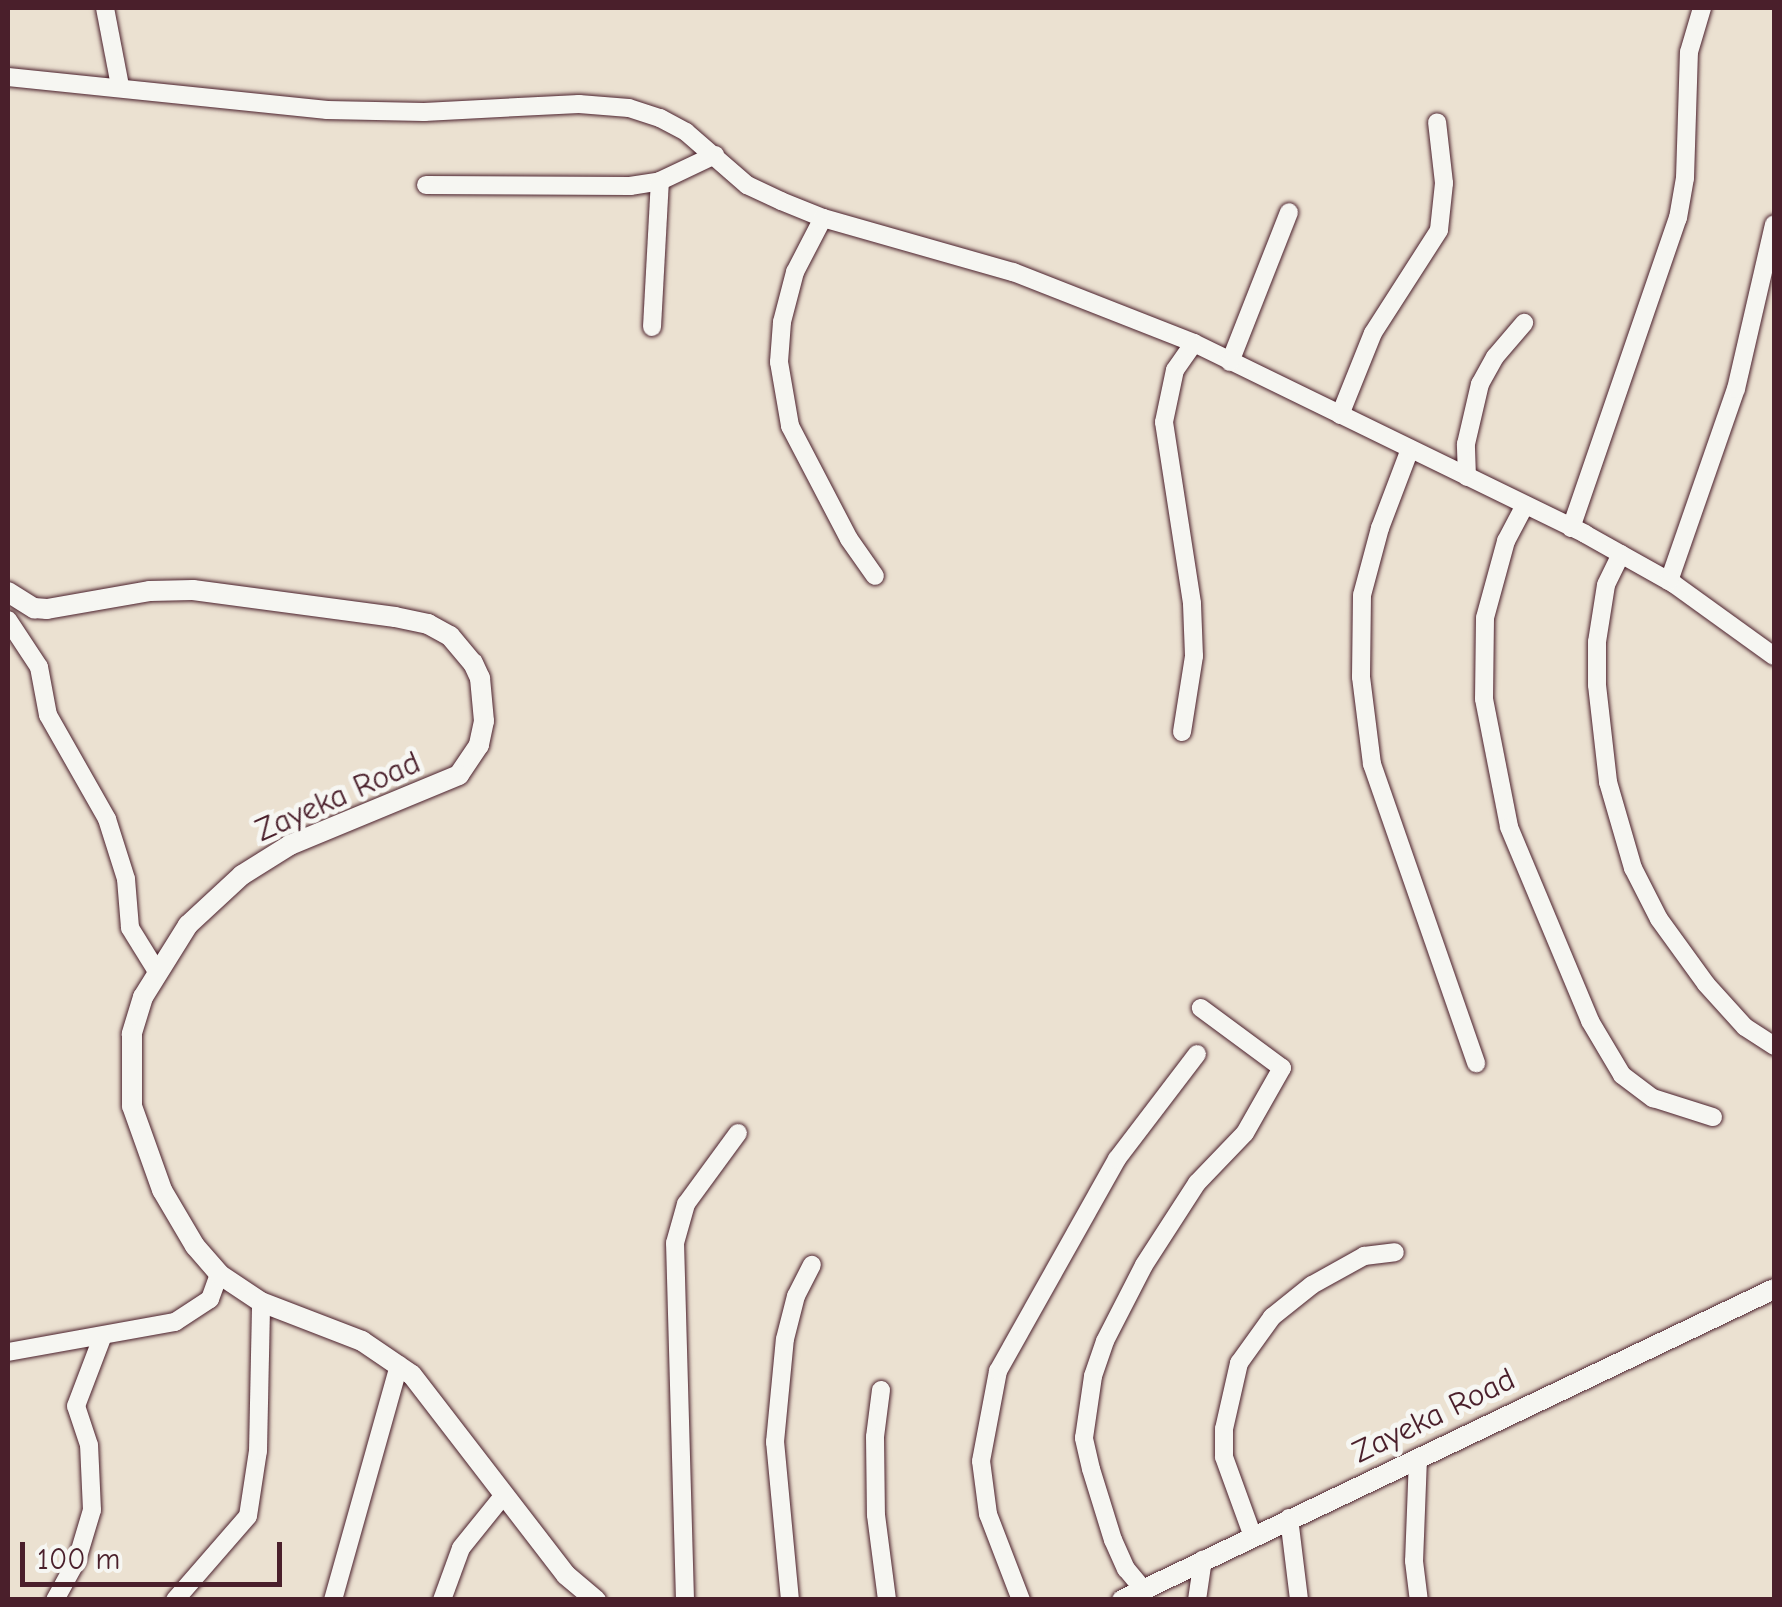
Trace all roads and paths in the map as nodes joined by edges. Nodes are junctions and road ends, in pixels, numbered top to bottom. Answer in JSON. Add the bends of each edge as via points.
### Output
{"nodes":[{"id":1,"x":106,"y":8,"type":"edge"},
{"id":2,"x":1702,"y":8,"type":"edge"},
{"id":3,"x":8,"y":76,"type":"edge"},
{"id":4,"x":120,"y":86,"type":"junction"},
{"id":5,"x":1437,"y":122,"type":"dead end"},
{"id":6,"x":715,"y":155,"type":"junction"},
{"id":7,"x":660,"y":181,"type":"junction"},
{"id":8,"x":426,"y":185,"type":"dead end"},
{"id":9,"x":1289,"y":212,"type":"dead end"},
{"id":10,"x":823,"y":218,"type":"junction"},
{"id":11,"x":1774,"y":224,"type":"edge"},
{"id":12,"x":1524,"y":323,"type":"dead end"},
{"id":13,"x":652,"y":327,"type":"dead end"},
{"id":14,"x":1194,"y":344,"type":"junction"},
{"id":15,"x":1230,"y":362,"type":"junction"},
{"id":16,"x":1340,"y":415,"type":"junction"},
{"id":17,"x":1410,"y":450,"type":"junction"},
{"id":18,"x":1467,"y":477,"type":"junction"},
{"id":19,"x":1525,"y":505,"type":"junction"},
{"id":20,"x":1572,"y":528,"type":"junction"},
{"id":21,"x":1620,"y":554,"type":"junction"},
{"id":22,"x":874,"y":576,"type":"dead end"},
{"id":23,"x":1669,"y":581,"type":"junction"},
{"id":24,"x":8,"y":592,"type":"edge"},
{"id":25,"x":8,"y":620,"type":"edge"},
{"id":26,"x":1773,"y":649,"type":"edge"},
{"id":27,"x":1182,"y":732,"type":"dead end"},
{"id":28,"x":156,"y":970,"type":"junction"},
{"id":29,"x":1201,"y":1008,"type":"dead end"},
{"id":30,"x":1774,"y":1046,"type":"edge"},
{"id":31,"x":1198,"y":1054,"type":"dead end"},
{"id":32,"x":1476,"y":1063,"type":"dead end"},
{"id":33,"x":1713,"y":1116,"type":"dead end"},
{"id":34,"x":738,"y":1132,"type":"dead end"},
{"id":35,"x":1395,"y":1252,"type":"dead end"},
{"id":36,"x":812,"y":1265,"type":"dead end"},
{"id":37,"x":220,"y":1274,"type":"junction"},
{"id":38,"x":1774,"y":1289,"type":"edge"},
{"id":39,"x":261,"y":1302,"type":"junction"},
{"id":40,"x":102,"y":1338,"type":"junction"},
{"id":41,"x":8,"y":1352,"type":"edge"},
{"id":42,"x":398,"y":1366,"type":"junction"},
{"id":43,"x":880,"y":1390,"type":"dead end"},
{"id":44,"x":1418,"y":1458,"type":"junction"},
{"id":45,"x":503,"y":1496,"type":"junction"},
{"id":46,"x":1288,"y":1518,"type":"junction"},
{"id":47,"x":1252,"y":1534,"type":"junction"},
{"id":48,"x":1204,"y":1558,"type":"junction"},
{"id":49,"x":1144,"y":1589,"type":"junction"},
{"id":50,"x":55,"y":1600,"type":"edge"},
{"id":51,"x":175,"y":1600,"type":"edge"},
{"id":52,"x":333,"y":1600,"type":"edge"},
{"id":53,"x":442,"y":1600,"type":"edge"},
{"id":54,"x":596,"y":1600,"type":"edge"},
{"id":55,"x":684,"y":1600,"type":"edge"},
{"id":56,"x":790,"y":1600,"type":"edge"},
{"id":57,"x":886,"y":1600,"type":"edge"},
{"id":58,"x":1021,"y":1600,"type":"edge"},
{"id":59,"x":1122,"y":1600,"type":"edge"},
{"id":60,"x":1196,"y":1600,"type":"edge"},
{"id":61,"x":1299,"y":1600,"type":"edge"},
{"id":62,"x":1420,"y":1600,"type":"edge"}],
"edges":[{"from":1,"to":4,"type":"street"},
{"from":2,"to":20,"type":"street","via":[[1689,52],[1678,218]]},
{"from":3,"to":4,"type":"street"},
{"from":4,"to":6,"type":"street","via":[[327,110],[629,108],[686,132]]},
{"from":5,"to":16,"type":"street","via":[[1444,183],[1439,230],[1373,332]]},
{"from":6,"to":7,"type":"street"},
{"from":6,"to":10,"type":"street","via":[[747,185]]},
{"from":7,"to":8,"type":"street"},
{"from":7,"to":13,"type":"street"},
{"from":9,"to":15,"type":"street"},
{"from":10,"to":14,"type":"street","via":[[1014,272]]},
{"from":10,"to":22,"type":"street","via":[[795,272],[779,362],[790,426]]},
{"from":11,"to":23,"type":"street","via":[[1736,388]]},
{"from":12,"to":18,"type":"street","via":[[1480,384],[1466,444]]},
{"from":14,"to":15,"type":"street"},
{"from":14,"to":27,"type":"street","via":[[1175,370],[1164,422],[1192,603],[1194,656]]},
{"from":15,"to":16,"type":"street"},
{"from":16,"to":17,"type":"street"},
{"from":17,"to":18,"type":"street"},
{"from":17,"to":32,"type":"street","via":[[1362,595],[1361,677],[1372,764]]},
{"from":18,"to":19,"type":"street"},
{"from":19,"to":20,"type":"street"},
{"from":19,"to":33,"type":"street","via":[[1506,541],[1485,618],[1484,698],[1509,827],[1590,1021],[1622,1076],[1653,1098]]},
{"from":20,"to":21,"type":"street"},
{"from":21,"to":23,"type":"street"},
{"from":21,"to":30,"type":"street","via":[[1598,630],[1598,714],[1608,782],[1633,868],[1659,919],[1706,984],[1745,1027]]},
{"from":23,"to":26,"type":"street"},
{"from":24,"to":28,"type":"street","name":"Zayeka Road","via":[[34,608],[193,590],[428,624],[450,636],[480,678],[482,733],[459,776],[270,856],[204,907]]},
{"from":25,"to":28,"type":"street","via":[[39,667],[48,715],[107,819],[126,879],[130,928]]},
{"from":28,"to":37,"type":"street","name":"Zayeka Road","via":[[132,1034],[132,1106],[162,1190]]},
{"from":29,"to":49,"type":"street","via":[[1282,1068],[1246,1133],[1198,1182],[1144,1265],[1105,1341],[1086,1402],[1084,1438],[1101,1505],[1126,1568]]},
{"from":31,"to":58,"type":"street","via":[[1117,1159],[998,1371],[981,1460],[988,1514]]},
{"from":34,"to":55,"type":"street","via":[[686,1204],[676,1243]]},
{"from":35,"to":47,"type":"street","via":[[1364,1256],[1312,1285],[1272,1317],[1238,1363],[1224,1457]]},
{"from":36,"to":56,"type":"street","via":[[785,1339],[775,1442]]},
{"from":37,"to":39,"type":"street","name":"Zayeka Road"},
{"from":37,"to":40,"type":"street","via":[[196,1312]]},
{"from":38,"to":44,"type":"street","name":"Zayeka Road"},
{"from":39,"to":42,"type":"street","name":"Zayeka Road","via":[[362,1341]]},
{"from":39,"to":51,"type":"street","via":[[258,1451],[248,1516]]},
{"from":40,"to":41,"type":"street"},
{"from":40,"to":50,"type":"street","via":[[76,1406],[89,1445],[92,1510],[77,1560]]},
{"from":42,"to":45,"type":"street","name":"Zayeka Road","via":[[412,1375]]},
{"from":42,"to":52,"type":"street"},
{"from":43,"to":57,"type":"street","via":[[876,1515]]},
{"from":44,"to":46,"type":"street","name":"Zayeka Road"},
{"from":44,"to":62,"type":"street","via":[[1414,1561]]},
{"from":45,"to":53,"type":"street","via":[[461,1548]]},
{"from":45,"to":54,"type":"street","name":"Zayeka Road","via":[[566,1575]]},
{"from":46,"to":47,"type":"street","name":"Zayeka Road"},
{"from":46,"to":61,"type":"street"},
{"from":47,"to":48,"type":"street","name":"Zayeka Road"},
{"from":48,"to":49,"type":"street","name":"Zayeka Road"},
{"from":48,"to":60,"type":"street"},
{"from":49,"to":59,"type":"street","name":"Zayeka Road"}]}
